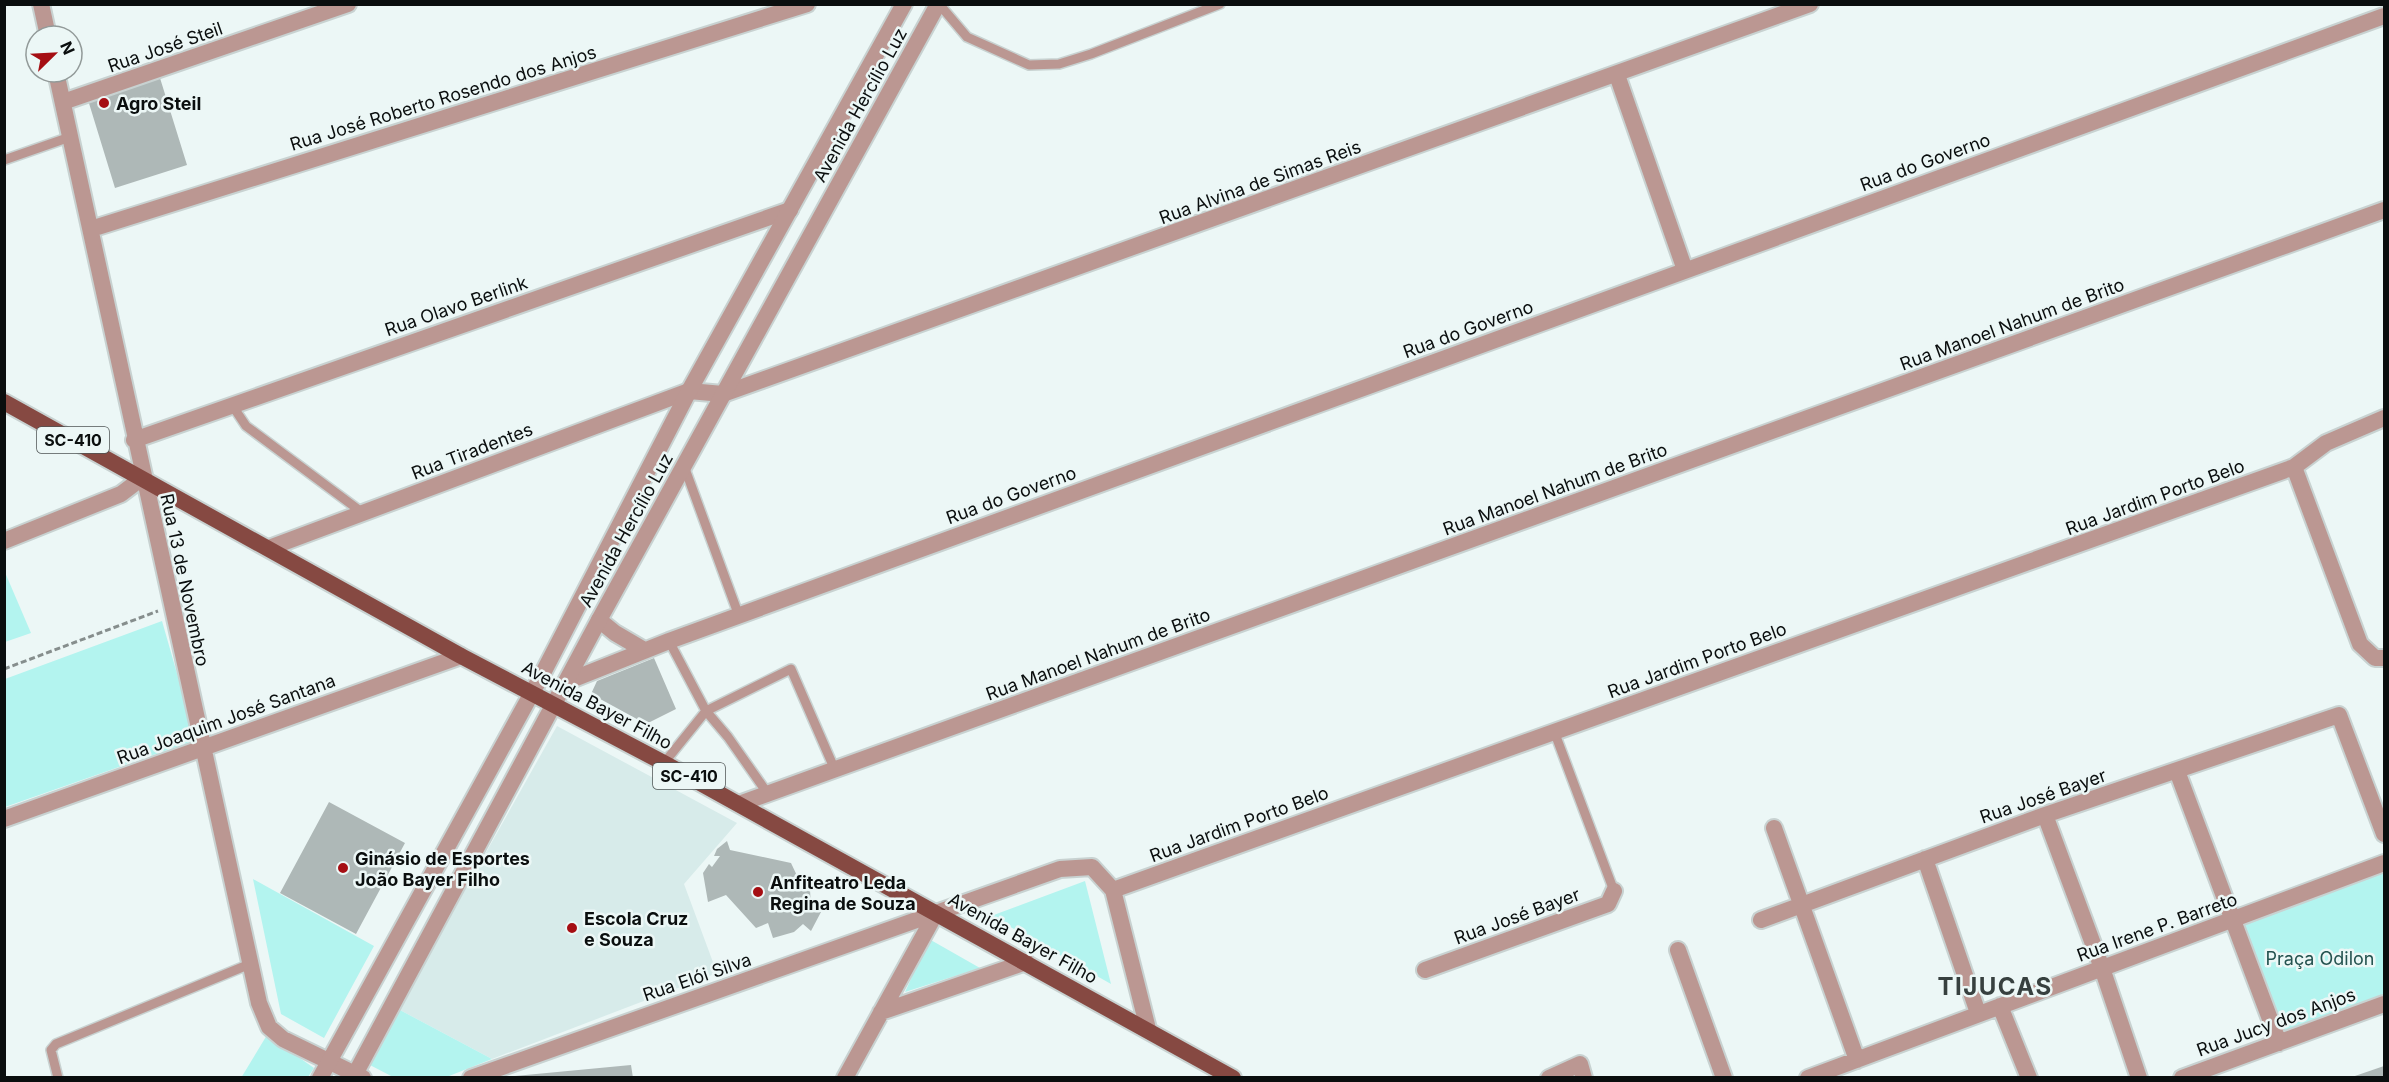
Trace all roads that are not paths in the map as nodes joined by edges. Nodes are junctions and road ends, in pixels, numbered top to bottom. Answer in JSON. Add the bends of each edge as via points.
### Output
{"nodes":[{"id":1,"x":41,"y":4,"type":"edge"},
{"id":2,"x":348,"y":4,"type":"edge"},
{"id":3,"x":807,"y":4,"type":"edge"},
{"id":4,"x":904,"y":4,"type":"edge"},
{"id":5,"x":938,"y":4,"type":"edge"},
{"id":6,"x":1220,"y":4,"type":"edge"},
{"id":7,"x":1809,"y":4,"type":"edge"},
{"id":8,"x":2385,"y":16,"type":"edge"},
{"id":9,"x":45,"y":24,"type":"edge"},
{"id":10,"x":1617,"y":75,"type":"junction"},
{"id":11,"x":59,"y":84,"type":"edge"},
{"id":12,"x":63,"y":102,"type":"junction"},
{"id":13,"x":70,"y":137,"type":"junction"},
{"id":14,"x":4,"y":160,"type":"edge"},
{"id":15,"x":790,"y":210,"type":"junction"},
{"id":16,"x":2385,"y":210,"type":"edge"},
{"id":17,"x":90,"y":229,"type":"junction"},
{"id":18,"x":1686,"y":270,"type":"junction"},
{"id":19,"x":689,"y":391,"type":"junction"},
{"id":20,"x":723,"y":394,"type":"junction"},
{"id":21,"x":4,"y":402,"type":"edge"},
{"id":22,"x":232,"y":405,"type":"junction"},
{"id":23,"x":2385,"y":418,"type":"edge"},
{"id":24,"x":134,"y":440,"type":"junction"},
{"id":25,"x":684,"y":466,"type":"junction"},
{"id":26,"x":2294,"y":467,"type":"junction"},
{"id":27,"x":142,"y":478,"type":"junction"},
{"id":28,"x":363,"y":513,"type":"junction"},
{"id":29,"x":4,"y":541,"type":"edge"},
{"id":30,"x":269,"y":548,"type":"junction"},
{"id":31,"x":739,"y":616,"type":"junction"},
{"id":32,"x":599,"y":620,"type":"junction"},
{"id":33,"x":669,"y":641,"type":"junction"},
{"id":34,"x":645,"y":650,"type":"junction"},
{"id":35,"x":461,"y":656,"type":"junction"},
{"id":36,"x":2385,"y":658,"type":"edge"},
{"id":37,"x":566,"y":682,"type":"junction"},
{"id":38,"x":532,"y":692,"type":"junction"},
{"id":39,"x":554,"y":704,"type":"junction"},
{"id":40,"x":706,"y":711,"type":"junction"},
{"id":41,"x":1554,"y":731,"type":"junction"},
{"id":42,"x":202,"y":748,"type":"junction"},
{"id":43,"x":664,"y":762,"type":"junction"},
{"id":44,"x":835,"y":770,"type":"junction"},
{"id":45,"x":2177,"y":771,"type":"junction"},
{"id":46,"x":768,"y":794,"type":"junction"},
{"id":47,"x":739,"y":804,"type":"junction"},
{"id":48,"x":2045,"y":815,"type":"junction"},
{"id":49,"x":4,"y":819,"type":"edge"},
{"id":50,"x":1774,"y":828,"type":"dead end"},
{"id":51,"x":2385,"y":834,"type":"edge"},
{"id":52,"x":1925,"y":859,"type":"junction"},
{"id":53,"x":2385,"y":863,"type":"edge"},
{"id":54,"x":1113,"y":890,"type":"junction"},
{"id":55,"x":1614,"y":891,"type":"joint"},
{"id":56,"x":1802,"y":905,"type":"junction"},
{"id":57,"x":936,"y":913,"type":"junction"},
{"id":58,"x":1761,"y":920,"type":"dead end"},
{"id":59,"x":2233,"y":920,"type":"junction"},
{"id":60,"x":1678,"y":950,"type":"dead end"},
{"id":61,"x":1026,"y":962,"type":"junction"},
{"id":62,"x":250,"y":964,"type":"junction"},
{"id":63,"x":2102,"y":968,"type":"junction"},
{"id":64,"x":1425,"y":970,"type":"dead end"},
{"id":65,"x":2385,"y":1004,"type":"edge"},
{"id":66,"x":2000,"y":1006,"type":"junction"},
{"id":67,"x":881,"y":1012,"type":"junction"},
{"id":68,"x":1978,"y":1013,"type":"junction"},
{"id":69,"x":1148,"y":1029,"type":"junction"},
{"id":70,"x":2279,"y":1043,"type":"junction"},
{"id":71,"x":1857,"y":1060,"type":"junction"},
{"id":72,"x":328,"y":1061,"type":"junction"},
{"id":73,"x":357,"y":1076,"type":"edge"},
{"id":74,"x":58,"y":1077,"type":"edge"},
{"id":75,"x":320,"y":1077,"type":"edge"},
{"id":76,"x":471,"y":1077,"type":"edge"},
{"id":77,"x":845,"y":1077,"type":"edge"},
{"id":78,"x":1233,"y":1077,"type":"edge"},
{"id":79,"x":1549,"y":1077,"type":"edge"},
{"id":80,"x":1584,"y":1077,"type":"edge"},
{"id":81,"x":1724,"y":1077,"type":"edge"},
{"id":82,"x":1808,"y":1077,"type":"edge"},
{"id":83,"x":2028,"y":1077,"type":"edge"},
{"id":84,"x":2139,"y":1077,"type":"edge"},
{"id":85,"x":2182,"y":1077,"type":"edge"}],
"edges":[{"from":1,"to":9,"type":"street"},
{"from":2,"to":12,"type":"street","name":"Rua José Steil"},
{"from":3,"to":17,"type":"street","name":"Rua José Roberto Rosendo dos Anjos"},
{"from":4,"to":15,"type":"street","name":"Avenida Hercílio Luz"},
{"from":5,"to":6,"type":"lane","via":[[967,37],[1029,65],[1059,64],[1091,54]]},
{"from":5,"to":20,"type":"street","name":"Avenida Hercílio Luz"},
{"from":7,"to":10,"type":"street","name":"Rua Alvina de Simas Reis"},
{"from":8,"to":18,"type":"street","name":"Rua do Governo"},
{"from":10,"to":18,"type":"street"},
{"from":10,"to":20,"type":"street","name":"Rua Alvina de Simas Reis"},
{"from":11,"to":12,"type":"street","name":"Rua 13 de Novembro"},
{"from":12,"to":13,"type":"street","name":"Rua 13 de Novembro"},
{"from":13,"to":14,"type":"lane"},
{"from":13,"to":17,"type":"street","name":"Rua 13 de Novembro"},
{"from":15,"to":19,"type":"street","name":"Avenida Hercílio Luz"},
{"from":15,"to":22,"type":"street","name":"Rua Olavo Berlink"},
{"from":16,"to":44,"type":"street","name":"Rua Manoel Nahum de Brito"},
{"from":17,"to":24,"type":"street","name":"Rua 13 de Novembro"},
{"from":18,"to":31,"type":"street","name":"Rua do Governo"},
{"from":19,"to":20,"type":"street"},
{"from":19,"to":28,"type":"street","name":"Rua Tiradentes"},
{"from":19,"to":38,"type":"street","name":"Avenida Hercílio Luz"},
{"from":20,"to":25,"type":"street","name":"Avenida Hercílio Luz"},
{"from":21,"to":27,"type":"main road","name":"Avenida Bayer Filho","number":"SC-410"},
{"from":22,"to":24,"type":"street","name":"Rua Olavo Berlink"},
{"from":22,"to":28,"type":"lane","via":[[246,426]]},
{"from":23,"to":26,"type":"street","name":"Rua Jardim Porto Belo","via":[[2326,442]]},
{"from":24,"to":27,"type":"street","name":"Rua 13 de Novembro"},
{"from":25,"to":31,"type":"lane"},
{"from":25,"to":32,"type":"street","name":"Avenida Hercílio Luz"},
{"from":26,"to":36,"type":"street","via":[[2360,644],[2375,658]]},
{"from":26,"to":41,"type":"street","name":"Rua Jardim Porto Belo"},
{"from":27,"to":29,"type":"street","via":[[121,494]]},
{"from":27,"to":30,"type":"main road","name":"Avenida Bayer Filho","number":"SC-410"},
{"from":27,"to":42,"type":"street","name":"Rua 13 de Novembro"},
{"from":28,"to":30,"type":"street","name":"Rua Tiradentes"},
{"from":30,"to":35,"type":"main road","name":"Avenida Bayer Filho","number":"SC-410"},
{"from":31,"to":33,"type":"street","name":"Rua do Governo"},
{"from":32,"to":34,"type":"street"},
{"from":32,"to":37,"type":"street","name":"Avenida Hercílio Luz"},
{"from":33,"to":34,"type":"street","name":"Rua do Governo"},
{"from":33,"to":40,"type":"lane"},
{"from":34,"to":37,"type":"street","name":"Rua do Governo"},
{"from":35,"to":38,"type":"main road","name":"Avenida Bayer Filho","number":"SC-410"},
{"from":35,"to":42,"type":"street","name":"Rua Joaquim José Santana"},
{"from":37,"to":39,"type":"street","name":"Avenida Hercílio Luz"},
{"from":38,"to":39,"type":"main road","name":"Avenida Bayer Filho","number":"SC-410"},
{"from":38,"to":72,"type":"street","name":"Avenida Hercílio Luz"},
{"from":39,"to":43,"type":"main road","name":"Avenida Bayer Filho","number":"SC-410"},
{"from":39,"to":73,"type":"street","name":"Avenida Hercílio Luz"},
{"from":40,"to":43,"type":"lane"},
{"from":40,"to":44,"type":"lane","via":[[791,669]]},
{"from":40,"to":46,"type":"lane"},
{"from":41,"to":54,"type":"street","name":"Rua Jardim Porto Belo"},
{"from":41,"to":55,"type":"lane"},
{"from":42,"to":49,"type":"street","name":"Rua Joaquim José Santana"},
{"from":42,"to":62,"type":"street","name":"Rua 13 de Novembro"},
{"from":43,"to":47,"type":"main road","name":"Avenida Bayer Filho","number":"SC-410"},
{"from":44,"to":46,"type":"street","name":"Rua Manoel Nahum de Brito"},
{"from":45,"to":48,"type":"street","name":"Rua José Bayer"},
{"from":45,"to":51,"type":"street","name":"Rua José Bayer","via":[[2339,715]]},
{"from":45,"to":59,"type":"street"},
{"from":46,"to":47,"type":"street","name":"Rua Manoel Nahum de Brito"},
{"from":47,"to":57,"type":"main road","name":"Avenida Bayer Filho","number":"SC-410"},
{"from":48,"to":52,"type":"street","name":"Rua José Bayer"},
{"from":48,"to":63,"type":"street"},
{"from":50,"to":56,"type":"street"},
{"from":52,"to":56,"type":"street","name":"Rua José Bayer"},
{"from":52,"to":68,"type":"street"},
{"from":53,"to":59,"type":"street","name":"Rua Irene P. Barreto"},
{"from":54,"to":57,"type":"street","name":"Rua Elói Silva","via":[[1092,867],[1060,869]]},
{"from":54,"to":69,"type":"street"},
{"from":55,"to":64,"type":"street","name":"Rua José Bayer","via":[[1608,904]]},
{"from":56,"to":58,"type":"street","name":"Rua José Bayer"},
{"from":56,"to":71,"type":"street"},
{"from":57,"to":61,"type":"main road","name":"Avenida Bayer Filho","number":"SC-410"},
{"from":57,"to":67,"type":"street"},
{"from":57,"to":76,"type":"street","name":"Rua Elói Silva"},
{"from":59,"to":63,"type":"street","name":"Rua Irene P. Barreto"},
{"from":59,"to":70,"type":"street"},
{"from":60,"to":81,"type":"street"},
{"from":61,"to":67,"type":"street"},
{"from":61,"to":69,"type":"main road","name":"Avenida Bayer Filho","number":"SC-410"},
{"from":62,"to":72,"type":"street","name":"Rua 13 de Novembro","via":[[269,1027],[283,1039]]},
{"from":62,"to":74,"type":"lane","via":[[56,1044],[51,1050]]},
{"from":63,"to":66,"type":"street","name":"Rua Irene P. Barreto"},
{"from":63,"to":84,"type":"street"},
{"from":65,"to":70,"type":"street","name":"Rua Jucy dos Anjos"},
{"from":66,"to":68,"type":"street","name":"Rua Irene P. Barreto"},
{"from":66,"to":83,"type":"street"},
{"from":67,"to":77,"type":"street"},
{"from":68,"to":71,"type":"street","name":"Rua Irene P. Barreto"},
{"from":69,"to":78,"type":"main road","name":"Avenida Bayer Filho","number":"SC-410"},
{"from":70,"to":85,"type":"street","name":"Rua Jucy dos Anjos"},
{"from":71,"to":82,"type":"street","name":"Rua Irene P. Barreto"},
{"from":72,"to":73,"type":"street","name":"Rua 13 de Novembro"},
{"from":72,"to":75,"type":"street","name":"Avenida Hercílio Luz"},
{"from":79,"to":80,"type":"street","via":[[1580,1064]]}]}
